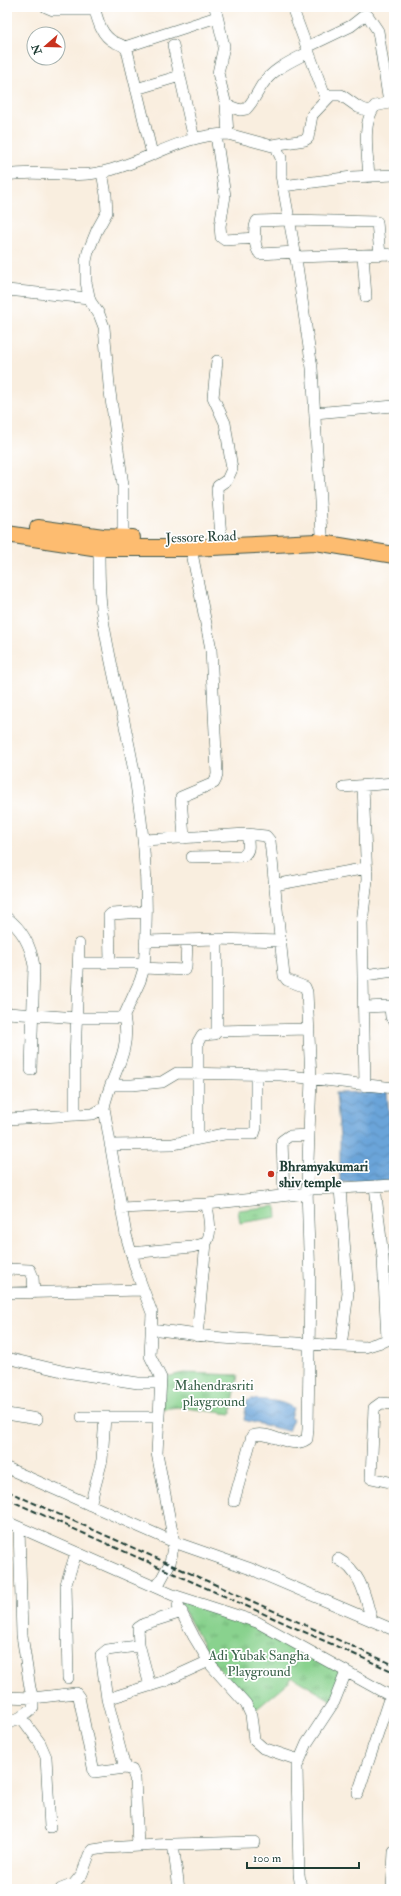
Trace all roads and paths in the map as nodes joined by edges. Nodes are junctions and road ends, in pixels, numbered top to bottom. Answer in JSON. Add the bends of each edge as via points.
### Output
{"nodes":[{"id":1,"x":46,"y":7,"type":"edge"},
{"id":2,"x":292,"y":7,"type":"edge"},
{"id":3,"x":95,"y":8,"type":"edge"},
{"id":4,"x":216,"y":12,"type":"edge"},
{"id":5,"x":173,"y":45,"type":"dead end"},
{"id":6,"x":125,"y":47,"type":"junction"},
{"id":7,"x":308,"y":50,"type":"junction"},
{"id":8,"x":180,"y":76,"type":"junction"},
{"id":9,"x":136,"y":89,"type":"junction"},
{"id":10,"x":326,"y":98,"type":"junction"},
{"id":11,"x":392,"y":103,"type":"edge"},
{"id":12,"x":226,"y":105,"type":"junction"},
{"id":13,"x":371,"y":112,"type":"junction"},
{"id":14,"x":228,"y":134,"type":"junction"},
{"id":15,"x":216,"y":135,"type":"junction"},
{"id":16,"x":194,"y":139,"type":"junction"},
{"id":17,"x":272,"y":145,"type":"junction"},
{"id":18,"x":152,"y":154,"type":"junction"},
{"id":19,"x":102,"y":172,"type":"junction"},
{"id":20,"x":7,"y":175,"type":"edge"},
{"id":21,"x":394,"y":175,"type":"edge"},
{"id":22,"x":369,"y":177,"type":"junction"},
{"id":23,"x":283,"y":186,"type":"junction"},
{"id":24,"x":290,"y":220,"type":"junction"},
{"id":25,"x":256,"y":238,"type":"junction"},
{"id":26,"x":295,"y":254,"type":"junction"},
{"id":27,"x":380,"y":255,"type":"junction"},
{"id":28,"x":363,"y":256,"type":"junction"},
{"id":29,"x":394,"y":257,"type":"edge"},
{"id":30,"x":7,"y":290,"type":"edge"},
{"id":31,"x":366,"y":297,"type":"dead end"},
{"id":32,"x":89,"y":298,"type":"junction"},
{"id":33,"x":217,"y":361,"type":"dead end"},
{"id":34,"x":394,"y":406,"type":"edge"},
{"id":35,"x":315,"y":413,"type":"junction"},
{"id":36,"x":7,"y":523,"type":"edge"},
{"id":37,"x":7,"y":534,"type":"edge"},
{"id":38,"x":322,"y":534,"type":"junction"},
{"id":39,"x":221,"y":536,"type":"junction"},
{"id":40,"x":123,"y":538,"type":"junction"},
{"id":41,"x":394,"y":546,"type":"edge"},
{"id":42,"x":99,"y":548,"type":"junction"},
{"id":43,"x":191,"y":548,"type":"junction"},
{"id":44,"x":394,"y":555,"type":"edge"},
{"id":45,"x":394,"y":783,"type":"edge"},
{"id":46,"x":362,"y":786,"type":"junction"},
{"id":47,"x":344,"y":787,"type":"dead end"},
{"id":48,"x":247,"y":834,"type":"junction"},
{"id":49,"x":184,"y":838,"type":"junction"},
{"id":50,"x":144,"y":840,"type":"junction"},
{"id":51,"x":192,"y":857,"type":"dead end"},
{"id":52,"x":367,"y":868,"type":"junction"},
{"id":53,"x":274,"y":885,"type":"junction"},
{"id":54,"x":146,"y":912,"type":"junction"},
{"id":55,"x":7,"y":918,"type":"edge"},
{"id":56,"x":217,"y":939,"type":"junction"},
{"id":57,"x":145,"y":940,"type":"junction"},
{"id":58,"x":187,"y":940,"type":"junction"},
{"id":59,"x":281,"y":941,"type":"junction"},
{"id":60,"x":79,"y":944,"type":"dead end"},
{"id":61,"x":110,"y":962,"type":"junction"},
{"id":62,"x":79,"y":963,"type":"junction"},
{"id":63,"x":144,"y":966,"type":"junction"},
{"id":64,"x":394,"y":971,"type":"edge"},
{"id":65,"x":365,"y":975,"type":"junction"},
{"id":66,"x":365,"y":1006,"type":"junction"},
{"id":67,"x":7,"y":1013,"type":"edge"},
{"id":68,"x":32,"y":1013,"type":"junction"},
{"id":69,"x":124,"y":1016,"type":"junction"},
{"id":70,"x":78,"y":1018,"type":"junction"},
{"id":71,"x":394,"y":1020,"type":"edge"},
{"id":72,"x":309,"y":1029,"type":"junction"},
{"id":73,"x":217,"y":1031,"type":"junction"},
{"id":74,"x":31,"y":1070,"type":"dead end"},
{"id":75,"x":197,"y":1073,"type":"junction"},
{"id":76,"x":256,"y":1075,"type":"junction"},
{"id":77,"x":306,"y":1078,"type":"junction"},
{"id":78,"x":112,"y":1085,"type":"junction"},
{"id":79,"x":365,"y":1086,"type":"junction"},
{"id":80,"x":394,"y":1088,"type":"edge"},
{"id":81,"x":104,"y":1108,"type":"junction"},
{"id":82,"x":75,"y":1115,"type":"junction"},
{"id":83,"x":7,"y":1119,"type":"edge"},
{"id":84,"x":309,"y":1135,"type":"junction"},
{"id":85,"x":198,"y":1139,"type":"junction"},
{"id":86,"x":110,"y":1145,"type":"junction"},
{"id":87,"x":394,"y":1185,"type":"edge"},
{"id":88,"x":375,"y":1186,"type":"junction"},
{"id":89,"x":340,"y":1188,"type":"junction"},
{"id":90,"x":308,"y":1191,"type":"junction"},
{"id":91,"x":284,"y":1195,"type":"junction"},
{"id":92,"x":207,"y":1204,"type":"junction"},
{"id":93,"x":121,"y":1208,"type":"junction"},
{"id":94,"x":206,"y":1243,"type":"junction"},
{"id":95,"x":131,"y":1254,"type":"junction"},
{"id":96,"x":7,"y":1269,"type":"edge"},
{"id":97,"x":143,"y":1290,"type":"junction"},
{"id":98,"x":7,"y":1293,"type":"edge"},
{"id":99,"x":34,"y":1293,"type":"junction"},
{"id":100,"x":151,"y":1329,"type":"junction"},
{"id":101,"x":197,"y":1336,"type":"junction"},
{"id":102,"x":391,"y":1338,"type":"edge"},
{"id":103,"x":309,"y":1344,"type":"junction"},
{"id":104,"x":341,"y":1346,"type":"junction"},
{"id":105,"x":7,"y":1358,"type":"edge"},
{"id":106,"x":160,"y":1383,"type":"junction"},
{"id":107,"x":394,"y":1404,"type":"edge"},
{"id":108,"x":7,"y":1414,"type":"edge"},
{"id":109,"x":82,"y":1417,"type":"dead end"},
{"id":110,"x":105,"y":1417,"type":"junction"},
{"id":111,"x":158,"y":1417,"type":"junction"},
{"id":112,"x":37,"y":1419,"type":"dead end"},
{"id":113,"x":7,"y":1468,"type":"edge"},
{"id":114,"x":394,"y":1483,"type":"edge"},
{"id":115,"x":234,"y":1501,"type":"dead end"},
{"id":116,"x":90,"y":1505,"type":"junction"},
{"id":117,"x":7,"y":1522,"type":"edge"},
{"id":118,"x":19,"y":1528,"type":"junction"},
{"id":119,"x":174,"y":1542,"type":"junction"},
{"id":120,"x":76,"y":1553,"type":"junction"},
{"id":121,"x":338,"y":1559,"type":"dead end"},
{"id":122,"x":157,"y":1587,"type":"junction"},
{"id":123,"x":173,"y":1595,"type":"junction"},
{"id":124,"x":182,"y":1612,"type":"junction"},
{"id":125,"x":372,"y":1621,"type":"junction"},
{"id":126,"x":394,"y":1630,"type":"edge"},
{"id":127,"x":139,"y":1644,"type":"junction"},
{"id":128,"x":209,"y":1661,"type":"junction"},
{"id":129,"x":346,"y":1672,"type":"junction"},
{"id":130,"x":68,"y":1678,"type":"dead end"},
{"id":131,"x":150,"y":1686,"type":"junction"},
{"id":132,"x":7,"y":1697,"type":"edge"},
{"id":133,"x":392,"y":1697,"type":"edge"},
{"id":134,"x":33,"y":1698,"type":"junction"},
{"id":135,"x":107,"y":1699,"type":"junction"},
{"id":136,"x":21,"y":1717,"type":"junction"},
{"id":137,"x":7,"y":1724,"type":"edge"},
{"id":138,"x":299,"y":1760,"type":"junction"},
{"id":139,"x":125,"y":1768,"type":"junction"},
{"id":140,"x":358,"y":1793,"type":"dead end"},
{"id":141,"x":50,"y":1827,"type":"dead end"},
{"id":142,"x":255,"y":1842,"type":"dead end"},
{"id":143,"x":173,"y":1844,"type":"junction"},
{"id":144,"x":138,"y":1846,"type":"junction"},
{"id":145,"x":394,"y":1852,"type":"edge"},
{"id":146,"x":61,"y":1889,"type":"edge"},
{"id":147,"x":180,"y":1889,"type":"edge"},
{"id":148,"x":301,"y":1889,"type":"edge"},
{"id":149,"x":392,"y":1889,"type":"edge"}],
"edges":[{"from":1,"to":3,"type":"street","via":[[53,10]]},
{"from":2,"to":7,"type":"street"},
{"from":3,"to":6,"type":"street","via":[[102,31],[107,37]]},
{"from":4,"to":6,"type":"street"},
{"from":4,"to":12,"type":"street","via":[[224,46],[218,73]]},
{"from":5,"to":8,"type":"street"},
{"from":6,"to":9,"type":"street"},
{"from":7,"to":10,"type":"street"},
{"from":7,"to":11,"type":"street","via":[[365,15],[368,16],[378,31]]},
{"from":7,"to":12,"type":"street","via":[[272,74],[246,109],[240,110]]},
{"from":8,"to":9,"type":"street"},
{"from":8,"to":16,"type":"street"},
{"from":9,"to":18,"type":"street"},
{"from":10,"to":13,"type":"street","via":[[341,95],[358,108]]},
{"from":10,"to":17,"type":"street","via":[[312,115],[308,138]]},
{"from":11,"to":13,"type":"street","via":[[375,106]]},
{"from":12,"to":14,"type":"street"},
{"from":13,"to":22,"type":"street","via":[[367,136]]},
{"from":14,"to":15,"type":"street"},
{"from":14,"to":17,"type":"street"},
{"from":15,"to":16,"type":"street"},
{"from":15,"to":25,"type":"street","via":[[225,196],[220,226],[221,237],[225,240]]},
{"from":16,"to":18,"type":"street"},
{"from":17,"to":23,"type":"street","via":[[279,152]]},
{"from":18,"to":19,"type":"street"},
{"from":19,"to":20,"type":"street","via":[[68,175],[31,172]]},
{"from":19,"to":32,"type":"street","via":[[107,212],[97,230],[86,261]]},
{"from":21,"to":22,"type":"street"},
{"from":22,"to":23,"type":"street","via":[[329,179]]},
{"from":23,"to":24,"type":"street"},
{"from":24,"to":25,"type":"street","via":[[256,221]]},
{"from":24,"to":26,"type":"street"},
{"from":24,"to":27,"type":"street","via":[[377,222]]},
{"from":25,"to":26,"type":"street","via":[[260,254]]},
{"from":26,"to":28,"type":"street"},
{"from":26,"to":35,"type":"street","via":[[312,368]]},
{"from":27,"to":28,"type":"street"},
{"from":27,"to":29,"type":"street"},
{"from":28,"to":31,"type":"street"},
{"from":30,"to":32,"type":"street"},
{"from":32,"to":40,"type":"street","via":[[104,327],[110,398],[123,485]]},
{"from":33,"to":39,"type":"street","via":[[213,397],[225,423],[232,469],[227,480],[217,489]]},
{"from":34,"to":35,"type":"street"},
{"from":35,"to":38,"type":"street"},
{"from":36,"to":40,"type":"highway","name":"Jessore Road"},
{"from":37,"to":42,"type":"highway"},
{"from":38,"to":39,"type":"highway","name":"Jessore Road"},
{"from":38,"to":41,"type":"highway","name":"Jessore Road"},
{"from":39,"to":40,"type":"highway","name":"Jessore Road"},
{"from":42,"to":43,"type":"highway"},
{"from":42,"to":50,"type":"street","via":[[101,605],[136,783]]},
{"from":43,"to":44,"type":"highway","via":[[316,542]]},
{"from":43,"to":49,"type":"street","via":[[211,649],[217,774],[214,783],[181,797]]},
{"from":45,"to":46,"type":"street"},
{"from":46,"to":47,"type":"street"},
{"from":46,"to":52,"type":"street"},
{"from":48,"to":49,"type":"street"},
{"from":48,"to":51,"type":"street","via":[[249,848],[243,856]]},
{"from":48,"to":53,"type":"street","via":[[262,834],[269,838]]},
{"from":49,"to":50,"type":"street"},
{"from":50,"to":54,"type":"street"},
{"from":52,"to":53,"type":"street"},
{"from":52,"to":65,"type":"street","via":[[362,923]]},
{"from":53,"to":59,"type":"street"},
{"from":54,"to":57,"type":"street"},
{"from":54,"to":61,"type":"street","via":[[109,916]]},
{"from":55,"to":68,"type":"street","via":[[23,934],[32,954]]},
{"from":56,"to":58,"type":"street"},
{"from":56,"to":59,"type":"street"},
{"from":56,"to":73,"type":"street"},
{"from":57,"to":58,"type":"street"},
{"from":57,"to":63,"type":"street"},
{"from":58,"to":63,"type":"street","via":[[184,970]]},
{"from":59,"to":72,"type":"street","via":[[284,976],[287,980],[305,987],[307,992]]},
{"from":60,"to":62,"type":"street"},
{"from":61,"to":62,"type":"street"},
{"from":61,"to":63,"type":"street"},
{"from":62,"to":70,"type":"street"},
{"from":63,"to":69,"type":"street"},
{"from":64,"to":65,"type":"street"},
{"from":65,"to":66,"type":"street"},
{"from":66,"to":71,"type":"street","via":[[388,1006]]},
{"from":66,"to":79,"type":"street"},
{"from":67,"to":68,"type":"street"},
{"from":68,"to":70,"type":"street"},
{"from":68,"to":74,"type":"street"},
{"from":69,"to":70,"type":"street","via":[[113,1019]]},
{"from":69,"to":78,"type":"street","via":[[124,1044]]},
{"from":70,"to":82,"type":"street"},
{"from":72,"to":73,"type":"street"},
{"from":72,"to":77,"type":"street"},
{"from":73,"to":75,"type":"street","via":[[215,1034],[199,1037]]},
{"from":75,"to":76,"type":"street"},
{"from":75,"to":78,"type":"street","via":[[177,1073],[162,1082]]},
{"from":75,"to":85,"type":"street"},
{"from":76,"to":77,"type":"street"},
{"from":76,"to":85,"type":"street","via":[[256,1132]]},
{"from":77,"to":79,"type":"street"},
{"from":77,"to":84,"type":"street"},
{"from":78,"to":81,"type":"street"},
{"from":79,"to":80,"type":"street"},
{"from":81,"to":82,"type":"street","via":[[93,1114]]},
{"from":81,"to":86,"type":"street"},
{"from":82,"to":83,"type":"street"},
{"from":84,"to":90,"type":"street"},
{"from":84,"to":91,"type":"street","via":[[289,1136],[282,1141]]},
{"from":85,"to":86,"type":"street","via":[[173,1144]]},
{"from":86,"to":93,"type":"street"},
{"from":87,"to":88,"type":"street"},
{"from":88,"to":89,"type":"street"},
{"from":88,"to":102,"type":"street"},
{"from":89,"to":90,"type":"street"},
{"from":89,"to":104,"type":"street","via":[[348,1293]]},
{"from":90,"to":91,"type":"street"},
{"from":90,"to":103,"type":"street"},
{"from":91,"to":92,"type":"street"},
{"from":92,"to":93,"type":"street"},
{"from":92,"to":94,"type":"street","via":[[210,1234]]},
{"from":93,"to":95,"type":"street"},
{"from":94,"to":95,"type":"street"},
{"from":94,"to":101,"type":"street"},
{"from":95,"to":97,"type":"street"},
{"from":96,"to":99,"type":"street","via":[[30,1270]]},
{"from":97,"to":99,"type":"street"},
{"from":97,"to":100,"type":"street","via":[[152,1313]]},
{"from":98,"to":99,"type":"street"},
{"from":100,"to":101,"type":"street"},
{"from":100,"to":106,"type":"street","via":[[150,1356],[159,1373]]},
{"from":101,"to":103,"type":"street"},
{"from":102,"to":104,"type":"street","via":[[365,1346]]},
{"from":103,"to":104,"type":"street"},
{"from":103,"to":115,"type":"street","via":[[307,1439],[295,1443],[261,1435],[252,1436]]},
{"from":105,"to":106,"type":"street","via":[[66,1372],[138,1383]]},
{"from":106,"to":111,"type":"street"},
{"from":107,"to":114,"type":"street","via":[[381,1404],[374,1408],[371,1478]]},
{"from":108,"to":112,"type":"street"},
{"from":109,"to":110,"type":"street"},
{"from":110,"to":111,"type":"street"},
{"from":110,"to":116,"type":"street","via":[[102,1460]]},
{"from":111,"to":119,"type":"street","via":[[158,1464]]},
{"from":113,"to":116,"type":"street"},
{"from":116,"to":119,"type":"street"},
{"from":117,"to":118,"type":"street"},
{"from":118,"to":120,"type":"street"},
{"from":118,"to":134,"type":"street","via":[[22,1635]]},
{"from":119,"to":122,"type":"street","via":[[170,1564]]},
{"from":119,"to":125,"type":"street","via":[[251,1569]]},
{"from":120,"to":122,"type":"street"},
{"from":120,"to":130,"type":"street","via":[[66,1584]]},
{"from":121,"to":125,"type":"street","via":[[348,1564],[359,1580]]},
{"from":122,"to":123,"type":"street"},
{"from":123,"to":124,"type":"street"},
{"from":123,"to":129,"type":"street","via":[[257,1622]]},
{"from":124,"to":127,"type":"street","via":[[138,1628]]},
{"from":124,"to":128,"type":"street"},
{"from":125,"to":126,"type":"street"},
{"from":127,"to":131,"type":"street"},
{"from":127,"to":135,"type":"street","via":[[134,1647],[107,1650],[101,1655]]},
{"from":128,"to":131,"type":"street"},
{"from":128,"to":138,"type":"street","via":[[246,1704],[257,1744]]},
{"from":129,"to":133,"type":"street"},
{"from":129,"to":138,"type":"street","via":[[334,1702],[306,1743]]},
{"from":131,"to":135,"type":"street"},
{"from":132,"to":134,"type":"street"},
{"from":133,"to":140,"type":"street"},
{"from":134,"to":136,"type":"street","via":[[33,1708]]},
{"from":134,"to":139,"type":"street","via":[[76,1694],[79,1697],[94,1772]]},
{"from":135,"to":139,"type":"street"},
{"from":136,"to":137,"type":"street"},
{"from":136,"to":141,"type":"street","via":[[40,1743],[46,1757]]},
{"from":138,"to":148,"type":"street","via":[[296,1791]]},
{"from":139,"to":144,"type":"street","via":[[132,1770],[135,1778]]},
{"from":142,"to":143,"type":"street"},
{"from":143,"to":144,"type":"street"},
{"from":143,"to":147,"type":"street"},
{"from":144,"to":146,"type":"street","via":[[93,1850],[82,1874],[74,1884]]},
{"from":145,"to":149,"type":"street"}]}
